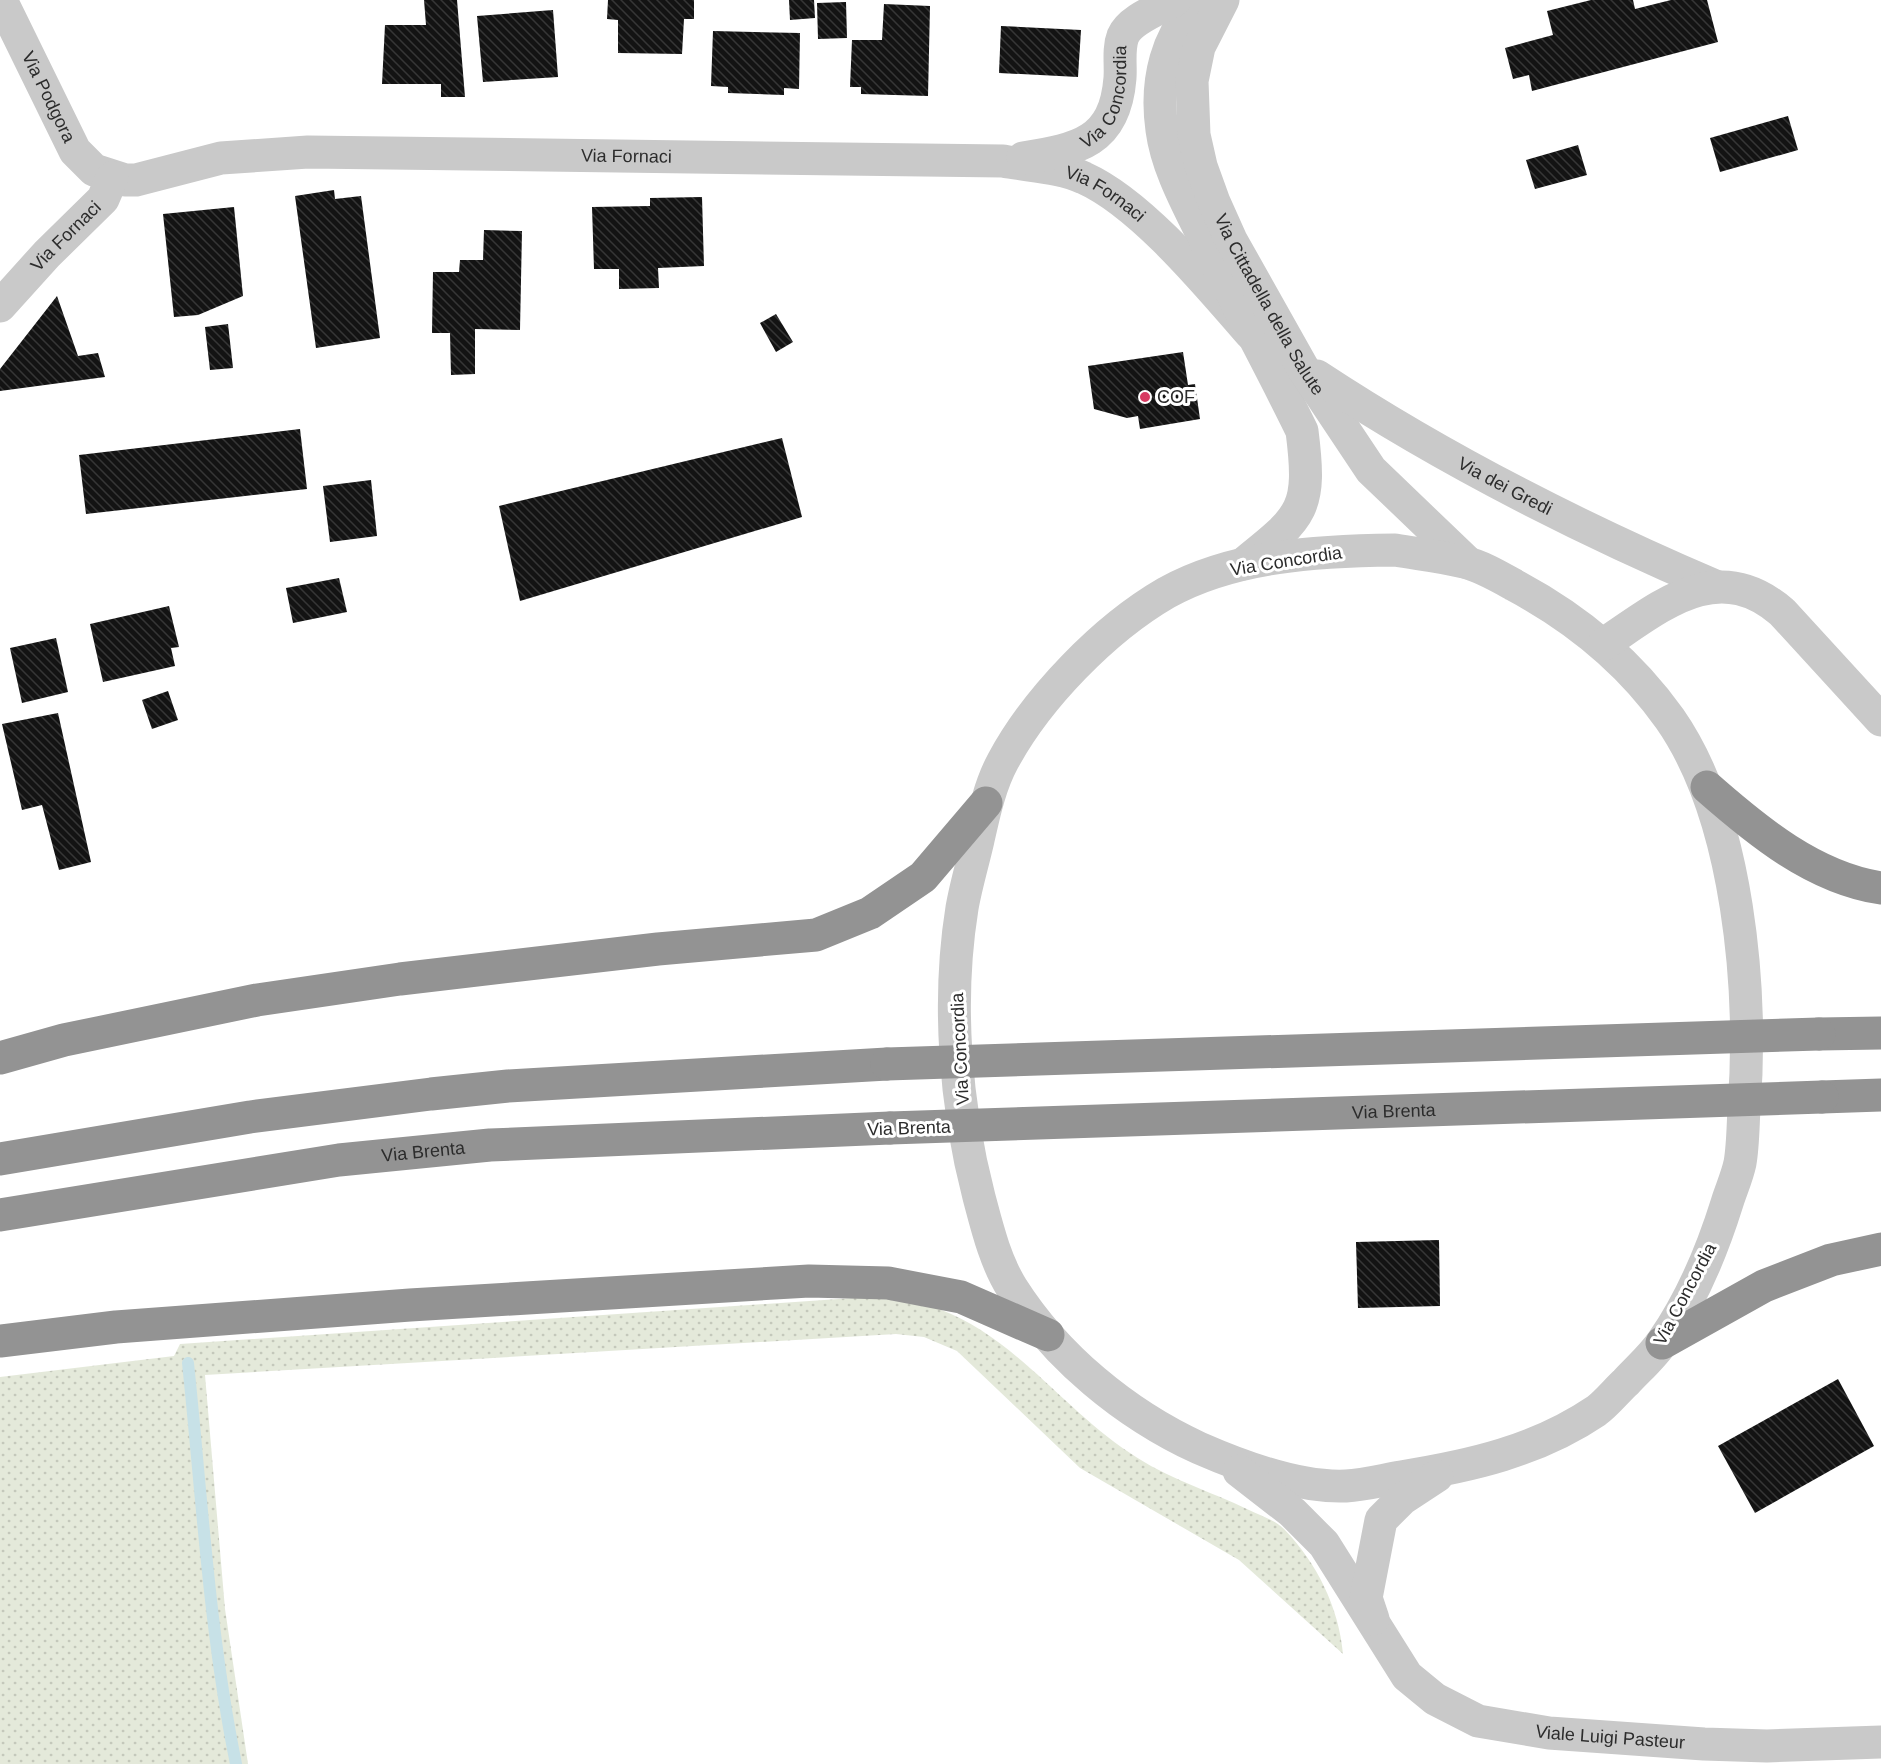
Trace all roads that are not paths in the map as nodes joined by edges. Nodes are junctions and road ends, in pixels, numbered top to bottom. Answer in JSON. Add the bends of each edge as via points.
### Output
{"nodes":[{"id":1,"x":2,"y":0,"type":"edge"},
{"id":2,"x":1119,"y":0,"type":"edge"},
{"id":3,"x":1175,"y":0,"type":"edge"},
{"id":4,"x":1202,"y":0,"type":"edge"},
{"id":5,"x":1223,"y":0,"type":"edge"},
{"id":6,"x":1123,"y":35,"type":"junction"},
{"id":7,"x":1004,"y":161,"type":"junction"},
{"id":8,"x":112,"y":178,"type":"junction"},
{"id":9,"x":0,"y":306,"type":"edge"},
{"id":10,"x":1251,"y":334,"type":"junction"},
{"id":11,"x":1303,"y":368,"type":"junction"},
{"id":12,"x":1468,"y":562,"type":"junction"},
{"id":13,"x":1241,"y":565,"type":"junction"},
{"id":14,"x":1715,"y":586,"type":"junction"},
{"id":15,"x":1604,"y":644,"type":"junction"},
{"id":16,"x":1881,"y":720,"type":"edge"},
{"id":17,"x":1707,"y":787,"type":"junction"},
{"id":18,"x":986,"y":803,"type":"junction"},
{"id":19,"x":1881,"y":888,"type":"edge"},
{"id":20,"x":1881,"y":1033,"type":"edge"},
{"id":21,"x":0,"y":1058,"type":"edge"},
{"id":22,"x":1881,"y":1095,"type":"edge"},
{"id":23,"x":0,"y":1159,"type":"edge"},
{"id":24,"x":0,"y":1215,"type":"edge"},
{"id":25,"x":1881,"y":1249,"type":"edge"},
{"id":26,"x":1048,"y":1335,"type":"junction"},
{"id":27,"x":0,"y":1341,"type":"edge"},
{"id":28,"x":1662,"y":1343,"type":"junction"},
{"id":29,"x":1224,"y":1459,"type":"junction"},
{"id":30,"x":1446,"y":1470,"type":"junction"},
{"id":31,"x":1378,"y":1632,"type":"junction"},
{"id":32,"x":1881,"y":1742,"type":"edge"}],
"edges":[{"from":1,"to":8,"type":"street","name":"Via Podgora","via":[[75,151],[94,170]]},
{"from":2,"to":6,"type":"street","name":"Via Concordia"},
{"from":3,"to":6,"type":"street","name":"Via Concordia","via":[[1136,22]]},
{"from":4,"to":10,"type":"street","name":"Via Cittadella della Salute","via":[[1186,14],[1168,49],[1161,78],[1162,130],[1187,204]]},
{"from":5,"to":11,"type":"street","name":"Via Cittadella della Salute","via":[[1208,25],[1194,66],[1194,135],[1201,166],[1231,240]]},
{"from":6,"to":7,"type":"street","name":"Via Concordia","via":[[1116,103],[1111,120],[1100,133],[1069,149]]},
{"from":7,"to":8,"type":"street","name":"Via Fornaci","via":[[308,152],[221,158],[136,180]]},
{"from":7,"to":10,"type":"street","name":"Via Fornaci","via":[[1075,175],[1109,192],[1143,219]]},
{"from":8,"to":9,"type":"street","name":"Via Fornaci","via":[[104,199]]},
{"from":10,"to":13,"type":"street","name":"Via Cittadella della Salute","via":[[1302,431],[1307,469],[1303,504],[1286,529]]},
{"from":11,"to":12,"type":"street","name":"Via Cittadella della Salute","via":[[1371,470]]},
{"from":11,"to":14,"type":"street","name":"Via dei Gredi","via":[[1386,422],[1500,486]]},
{"from":12,"to":13,"type":"street","name":"Via Concordia","via":[[1395,550],[1330,551]]},
{"from":12,"to":15,"type":"street","name":"Via Concordia","via":[[1546,603]]},
{"from":13,"to":18,"type":"street","name":"Via Concordia","via":[[1165,594],[1100,641],[1026,725],[1001,764]]},
{"from":14,"to":15,"type":"street","name":"Via dei Gredi","via":[[1691,590],[1666,603]]},
{"from":14,"to":16,"type":"street","name":"Via dei Gredi","via":[[1736,588],[1771,602]]},
{"from":15,"to":17,"type":"street","name":"Via Concordia","via":[[1674,724]]},
{"from":17,"to":19,"type":"highway","via":[[1737,813],[1815,867]]},
{"from":17,"to":28,"type":"street","name":"Via Concordia","via":[[1731,879],[1743,974],[1747,1073],[1740,1164],[1710,1257]]},
{"from":18,"to":21,"type":"highway","via":[[923,877],[870,913],[816,935],[658,949],[257,1000],[64,1040]]},
{"from":18,"to":26,"type":"street","name":"Via Concordia","via":[[962,908],[958,955],[956,1026],[961,1102],[973,1175],[989,1235],[1009,1284]]},
{"from":20,"to":23,"type":"highway","bridge":true,"via":[[887,1064],[508,1086],[250,1117]]},
{"from":22,"to":24,"type":"highway","name":"Via Brenta","bridge":true,"via":[[490,1145],[350,1158]]},
{"from":25,"to":28,"type":"highway","via":[[1831,1260],[1764,1286]]},
{"from":26,"to":27,"type":"highway","via":[[961,1297],[888,1283],[809,1281],[410,1305],[116,1327]]},
{"from":26,"to":29,"type":"street","name":"Via Concordia","via":[[1104,1391],[1177,1438]]},
{"from":28,"to":30,"type":"street","name":"Via Concordia","via":[[1600,1408],[1522,1451]]},
{"from":29,"to":30,"type":"street","name":"Via Concordia","via":[[1290,1479],[1342,1486]]},
{"from":29,"to":31,"type":"street","name":"Viale Luigi Pasteur","via":[[1292,1512],[1324,1544]]},
{"from":30,"to":31,"type":"street","name":"Viale Luigi Pasteur","via":[[1402,1499],[1381,1521],[1366,1598]]},
{"from":31,"to":32,"type":"street","name":"Viale Luigi Pasteur","via":[[1407,1676],[1435,1699],[1478,1720],[1532,1731],[1704,1744]]}]}
